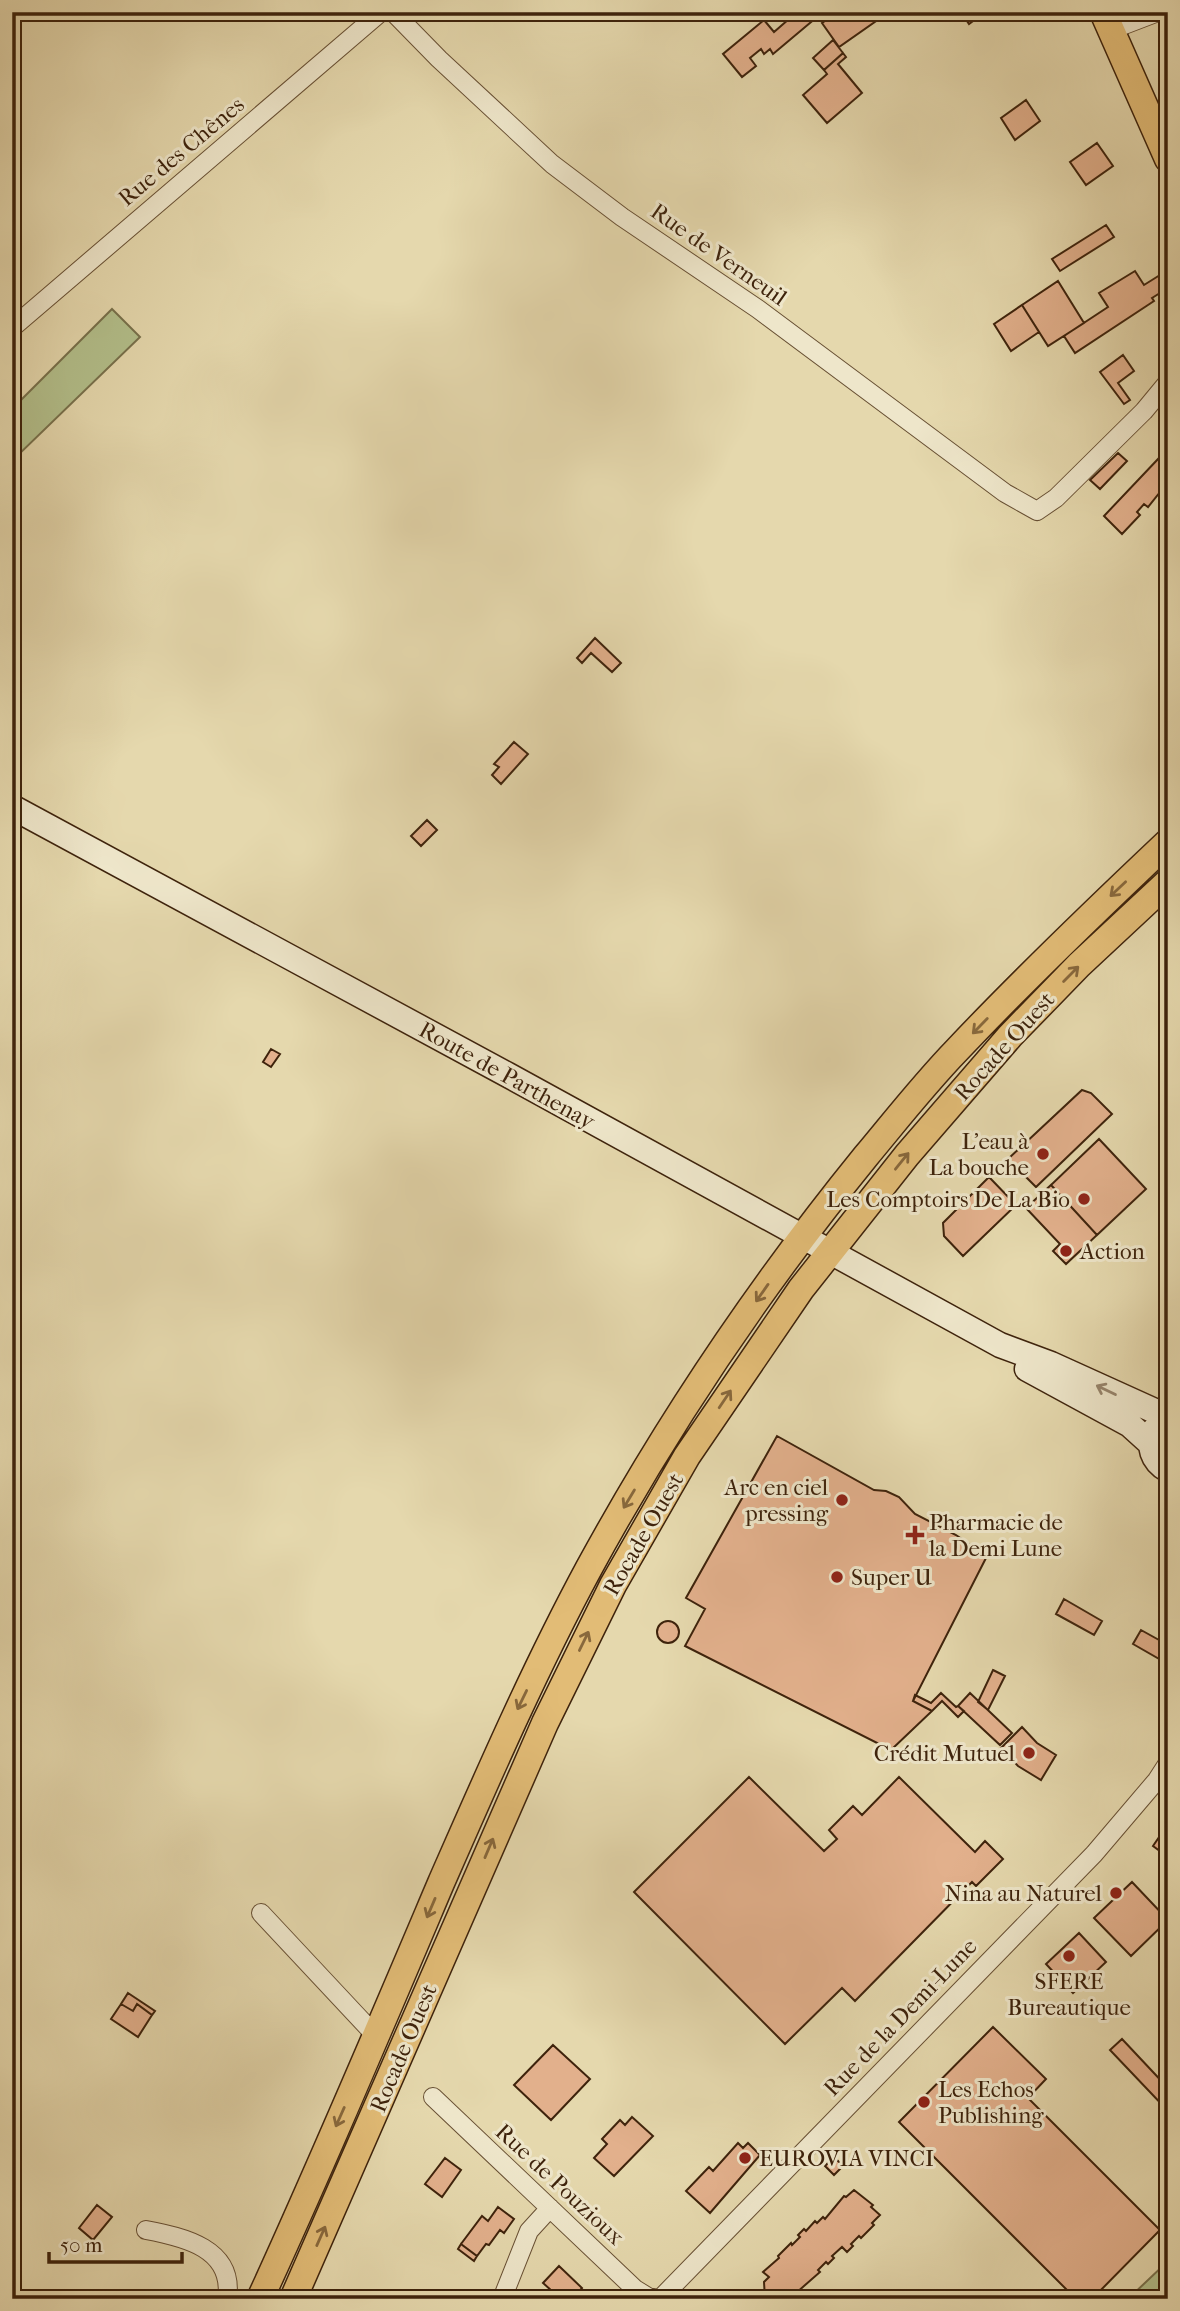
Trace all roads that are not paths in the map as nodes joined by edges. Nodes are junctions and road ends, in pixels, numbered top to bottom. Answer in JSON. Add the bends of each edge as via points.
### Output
{"nodes":[{"id":1,"x":381,"y":12,"type":"edge"},
{"id":2,"x":393,"y":12,"type":"edge"},
{"id":3,"x":1158,"y":12,"type":"edge"},
{"id":4,"x":1107,"y":21,"type":"edge"},
{"id":5,"x":1168,"y":159,"type":"edge"},
{"id":6,"x":12,"y":328,"type":"edge"},
{"id":7,"x":1168,"y":382,"type":"edge"},
{"id":8,"x":12,"y":807,"type":"edge"},
{"id":9,"x":1168,"y":842,"type":"edge"},
{"id":10,"x":1168,"y":882,"type":"edge"},
{"id":11,"x":802,"y":1238,"type":"junction"},
{"id":12,"x":828,"y":1252,"type":"junction"},
{"id":13,"x":1000,"y":1345,"type":"junction"},
{"id":14,"x":1168,"y":1418,"type":"edge"},
{"id":15,"x":1151,"y":1444,"type":"junction"},
{"id":16,"x":1168,"y":1470,"type":"edge"},
{"id":17,"x":1168,"y":1763,"type":"edge"},
{"id":18,"x":261,"y":1913,"type":"dead end"},
{"id":19,"x":376,"y":2036,"type":"junction"},
{"id":20,"x":433,"y":2097,"type":"dead end"},
{"id":21,"x":550,"y":2208,"type":"junction"},
{"id":22,"x":146,"y":2230,"type":"dead end"},
{"id":23,"x":227,"y":2299,"type":"edge"},
{"id":24,"x":260,"y":2299,"type":"edge"},
{"id":25,"x":293,"y":2299,"type":"edge"},
{"id":26,"x":502,"y":2299,"type":"edge"},
{"id":27,"x":659,"y":2299,"type":"edge"}],
"edges":[{"from":1,"to":6,"type":"street","name":"Rue des Chênes"},
{"from":2,"to":7,"type":"street","name":"Rue de Verneuil","via":[[552,164],[758,309],[995,486],[1037,511],[1056,498]]},
{"from":3,"to":4,"type":"street"},
{"from":4,"to":5,"type":"main road"},
{"from":8,"to":11,"type":"main road","name":"Route de Parthenay"},
{"from":9,"to":11,"type":"main road","name":"Rocade Ouest","one_way":true,"via":[[954,1052]]},
{"from":12,"to":10,"type":"main road","name":"Rocade Ouest","one_way":true,"via":[[1010,1036]]},
{"from":11,"to":12,"type":"main road","name":"Route de Parthenay"},
{"from":11,"to":19,"type":"main road","name":"Rocade Ouest","one_way":true,"via":[[693,1395],[582,1582],[512,1720]]},
{"from":12,"to":13,"type":"main road","name":"Route de Parthenay"},
{"from":25,"to":12,"type":"main road","name":"Rocade Ouest","one_way":true,"via":[[520,1777],[595,1619],[687,1457]]},
{"from":14,"to":13,"type":"main road","name":"Route de Parthenay","one_way":true},
{"from":13,"to":15,"type":"main road","name":"Route de Parthenay","via":[[1027,1370],[1130,1425]]},
{"from":14,"to":15,"type":"main road","via":[[1157,1428]]},
{"from":15,"to":16,"type":"main road","name":"Route de Parthenay","via":[[1157,1461]]},
{"from":17,"to":27,"type":"street","name":"Rue de la Demi-Lune","via":[[1094,1854]]},
{"from":18,"to":19,"type":"street"},
{"from":19,"to":24,"type":"main road","name":"Rocade Ouest","one_way":true},
{"from":20,"to":21,"type":"street","name":"Rue de Pouzioux"},
{"from":21,"to":26,"type":"street","via":[[529,2231]]},
{"from":21,"to":27,"type":"street","name":"Rue de Pouzioux","via":[[635,2290]]},
{"from":22,"to":23,"type":"street","via":[[195,2242],[213,2256],[222,2266]]}]}
